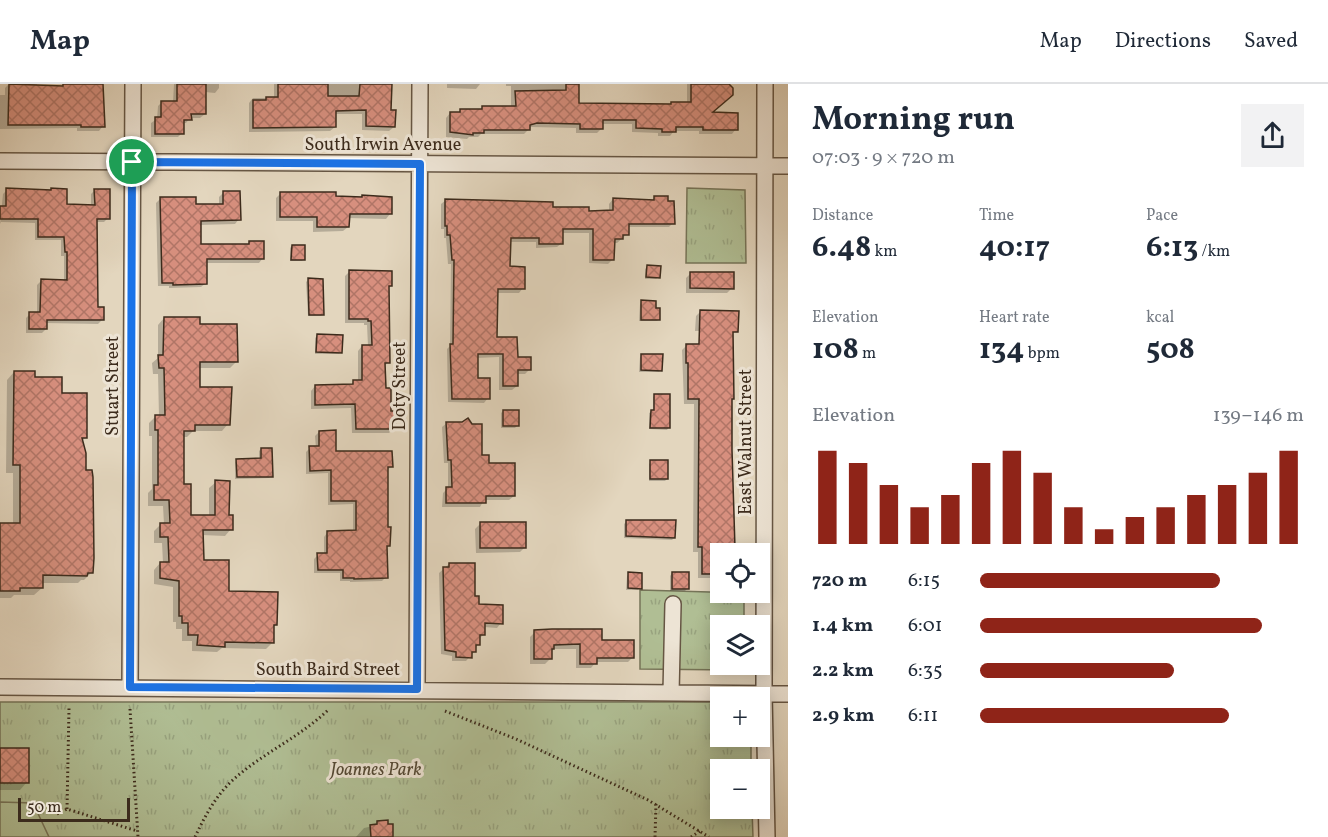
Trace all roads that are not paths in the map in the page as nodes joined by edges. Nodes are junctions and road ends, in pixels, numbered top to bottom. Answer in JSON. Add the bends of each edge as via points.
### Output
{"nodes":[{"id":1,"x":133,"y":84,"type":"edge"},
{"id":2,"x":420,"y":84,"type":"edge"},
{"id":3,"x":765,"y":84,"type":"edge"},
{"id":4,"x":0,"y":161,"type":"edge"},
{"id":5,"x":132,"y":162,"type":"junction"},
{"id":6,"x":420,"y":164,"type":"junction"},
{"id":7,"x":765,"y":166,"type":"junction"},
{"id":8,"x":788,"y":166,"type":"edge"},
{"id":9,"x":672,"y":604,"type":"dead end"},
{"id":10,"x":0,"y":687,"type":"edge"},
{"id":11,"x":130,"y":687,"type":"junction"},
{"id":12,"x":764,"y":687,"type":"edge"},
{"id":13,"x":417,"y":689,"type":"junction"},
{"id":14,"x":671,"y":693,"type":"junction"},
{"id":15,"x":710,"y":693,"type":"edge"},
{"id":16,"x":770,"y":694,"type":"edge"},
{"id":17,"x":788,"y":694,"type":"edge"},
{"id":18,"x":765,"y":747,"type":"edge"},
{"id":19,"x":767,"y":837,"type":"edge"}],
"edges":[{"from":1,"to":5,"type":"street","name":"Stuart Street"},
{"from":2,"to":6,"type":"street","name":"Doty Street"},
{"from":3,"to":7,"type":"street","name":"East Walnut Street"},
{"from":4,"to":5,"type":"street","name":"South Irwin Avenue"},
{"from":5,"to":6,"type":"street","name":"South Irwin Avenue"},
{"from":5,"to":11,"type":"street","name":"Stuart Street"},
{"from":6,"to":7,"type":"street","name":"South Irwin Avenue"},
{"from":6,"to":13,"type":"street","name":"Doty Street"},
{"from":7,"to":8,"type":"street","name":"South Irwin Avenue"},
{"from":7,"to":12,"type":"street","name":"East Walnut Street"},
{"from":9,"to":14,"type":"street"},
{"from":10,"to":11,"type":"street","name":"South Baird Street"},
{"from":11,"to":13,"type":"street","name":"South Baird Street"},
{"from":13,"to":14,"type":"street","name":"South Baird Street"},
{"from":14,"to":15,"type":"street","name":"South Baird Street"},
{"from":16,"to":17,"type":"street","name":"South Baird Street"},
{"from":18,"to":19,"type":"street","name":"East Walnut Street"}]}
